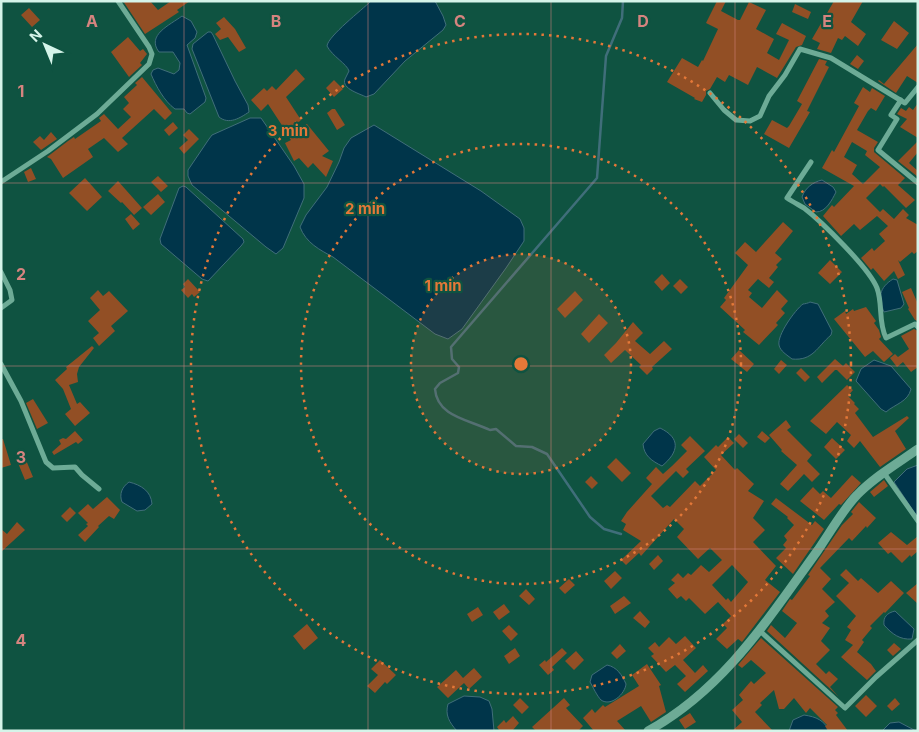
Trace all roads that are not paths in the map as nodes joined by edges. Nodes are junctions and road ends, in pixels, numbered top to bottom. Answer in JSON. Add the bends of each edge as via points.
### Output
{"nodes":[{"id":1,"x":118,"y":1,"type":"edge"},
{"id":2,"x":918,"y":86,"type":"edge"},
{"id":3,"x":710,"y":93,"type":"dead end"},
{"id":4,"x":901,"y":100,"type":"junction"},
{"id":5,"x":811,"y":162,"type":"dead end"},
{"id":6,"x":1,"y":182,"type":"edge"},
{"id":7,"x":918,"y":183,"type":"edge"},
{"id":8,"x":1,"y":272,"type":"edge"},
{"id":9,"x":1,"y":308,"type":"edge"},
{"id":10,"x":918,"y":327,"type":"edge"},
{"id":11,"x":1,"y":364,"type":"edge"},
{"id":12,"x":918,"y":449,"type":"edge"},
{"id":13,"x":884,"y":473,"type":"junction"},
{"id":14,"x":99,"y":490,"type":"dead end"},
{"id":15,"x":918,"y":521,"type":"edge"},
{"id":16,"x":760,"y":631,"type":"junction"},
{"id":17,"x":918,"y":640,"type":"edge"},
{"id":18,"x":844,"y":706,"type":"dead end"},
{"id":19,"x":648,"y":731,"type":"edge"}],
"edges":[{"from":1,"to":6,"type":"street","via":[[152,54],[149,64],[97,114]]},
{"from":2,"to":4,"type":"street","via":[[905,103]]},
{"from":3,"to":4,"type":"street","via":[[736,120],[750,121],[760,116],[768,96],[800,49],[831,58]]},
{"from":4,"to":7,"type":"street","via":[[892,115],[897,120],[878,150]]},
{"from":5,"to":10,"type":"street","via":[[787,198],[804,208],[850,252],[874,283],[886,338],[915,324]]},
{"from":8,"to":9,"type":"street","via":[[12,300]]},
{"from":11,"to":14,"type":"street","via":[[21,401],[46,462],[53,468],[75,467]]},
{"from":12,"to":13,"type":"street"},
{"from":13,"to":15,"type":"street"},
{"from":13,"to":16,"type":"street","via":[[857,495]]},
{"from":16,"to":17,"type":"street","via":[[845,708]]},
{"from":16,"to":18,"type":"street"},
{"from":16,"to":19,"type":"street","via":[[695,700]]}]}
